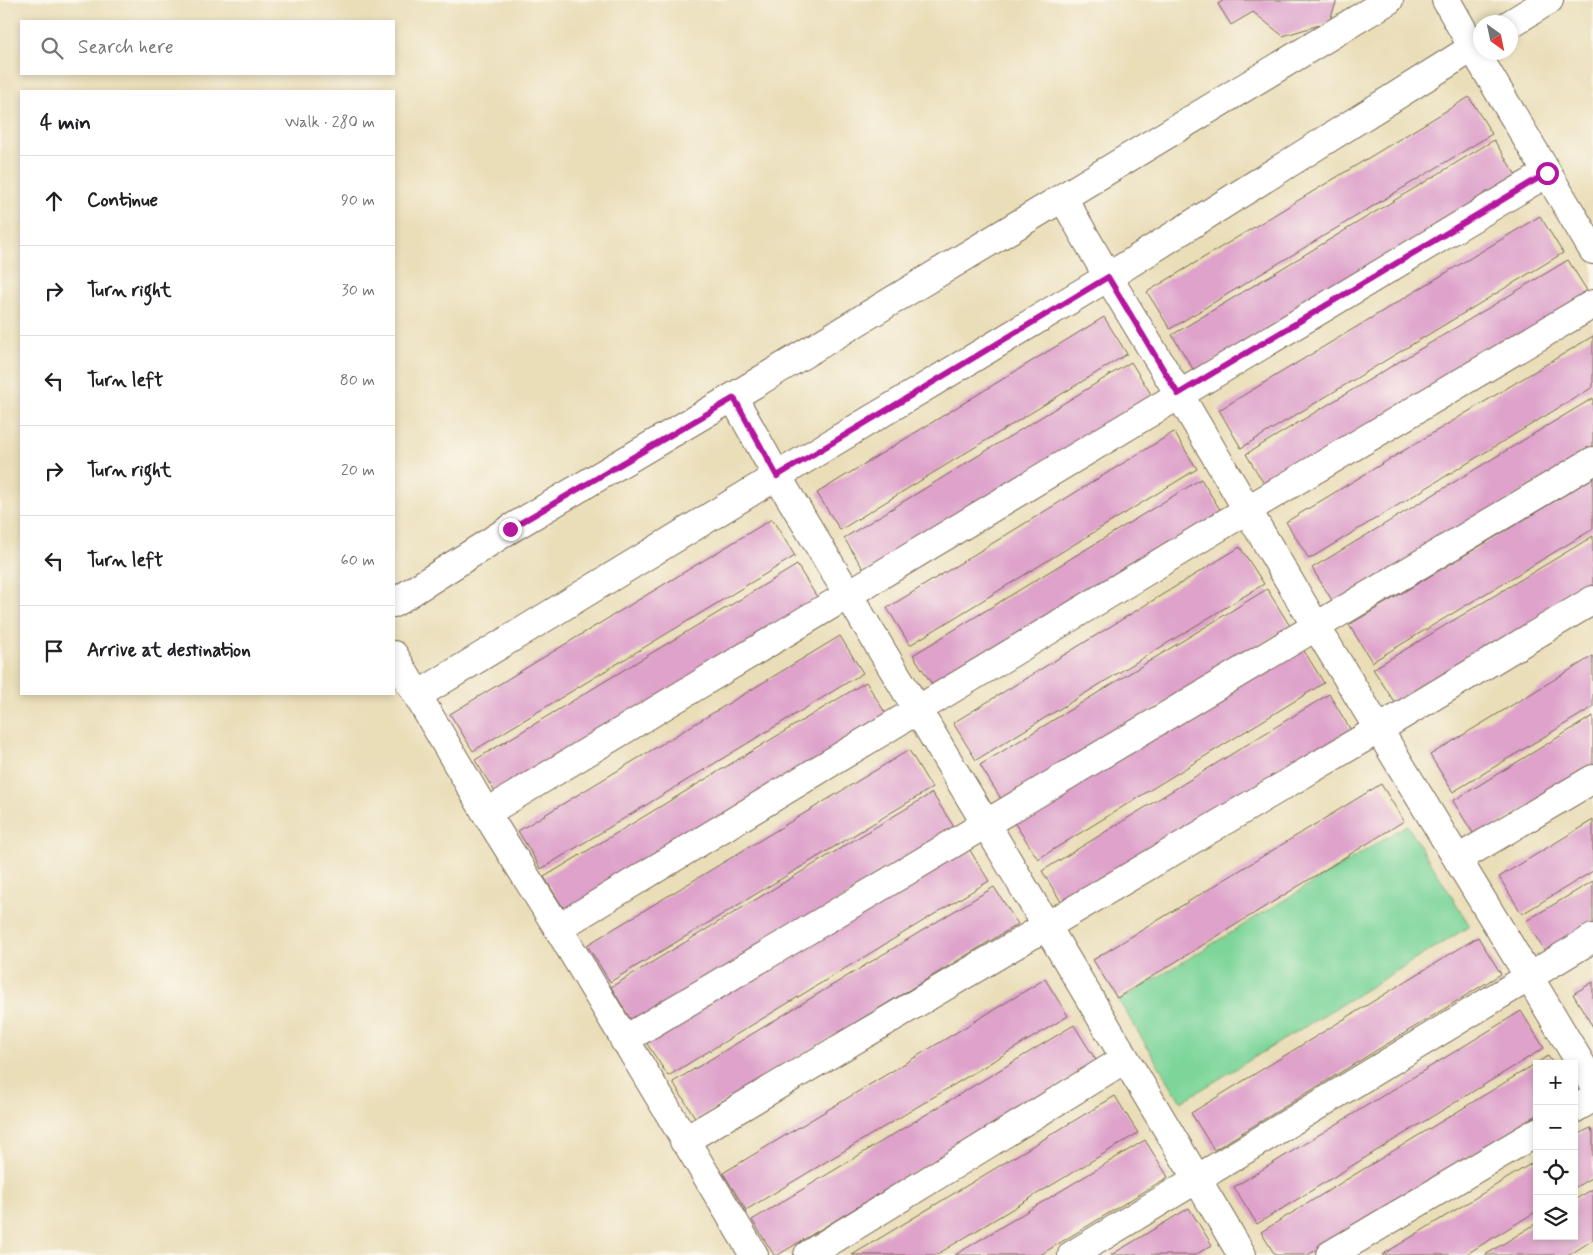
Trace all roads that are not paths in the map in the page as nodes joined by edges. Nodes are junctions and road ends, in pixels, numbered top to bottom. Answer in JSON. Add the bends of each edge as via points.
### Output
{"nodes":[{"id":1,"x":1389,"y":0,"type":"edge"},
{"id":2,"x":1446,"y":0,"type":"edge"},
{"id":3,"x":1549,"y":0,"type":"edge"},
{"id":4,"x":1518,"y":19,"type":"edge"},
{"id":5,"x":1473,"y":40,"type":"edge"},
{"id":6,"x":1473,"y":49,"type":"edge"},
{"id":7,"x":1485,"y":60,"type":"edge"},
{"id":8,"x":1547,"y":173,"type":"junction"},
{"id":9,"x":1063,"y":198,"type":"junction"},
{"id":10,"x":1593,"y":248,"type":"edge"},
{"id":11,"x":1108,"y":277,"type":"junction"},
{"id":12,"x":1593,"y":304,"type":"edge"},
{"id":13,"x":1178,"y":394,"type":"junction"},
{"id":14,"x":734,"y":398,"type":"junction"},
{"id":15,"x":1593,"y":462,"type":"edge"},
{"id":16,"x":777,"y":476,"type":"junction"},
{"id":17,"x":1247,"y":510,"type":"junction"},
{"id":18,"x":848,"y":595,"type":"junction"},
{"id":19,"x":1593,"y":600,"type":"edge"},
{"id":20,"x":395,"y":602,"type":"edge"},
{"id":21,"x":1316,"y":628,"type":"junction"},
{"id":22,"x":395,"y":657,"type":"edge"},
{"id":23,"x":418,"y":695,"type":"junction"},
{"id":24,"x":918,"y":711,"type":"junction"},
{"id":25,"x":1379,"y":729,"type":"junction"},
{"id":26,"x":1593,"y":779,"type":"edge"},
{"id":27,"x":486,"y":813,"type":"junction"},
{"id":28,"x":986,"y":824,"type":"junction"},
{"id":29,"x":1458,"y":859,"type":"junction"},
{"id":30,"x":1046,"y":926,"type":"junction"},
{"id":31,"x":558,"y":928,"type":"junction"},
{"id":32,"x":1593,"y":938,"type":"edge"},
{"id":33,"x":1530,"y":976,"type":"junction"},
{"id":34,"x":624,"y":1040,"type":"junction"},
{"id":35,"x":1125,"y":1059,"type":"junction"},
{"id":36,"x":1593,"y":1084,"type":"edge"},
{"id":37,"x":1593,"y":1098,"type":"edge"},
{"id":38,"x":1578,"y":1107,"type":"edge"},
{"id":39,"x":1533,"y":1134,"type":"edge"},
{"id":40,"x":684,"y":1141,"type":"junction"},
{"id":41,"x":1197,"y":1180,"type":"junction"},
{"id":42,"x":754,"y":1255,"type":"edge"},
{"id":43,"x":808,"y":1255,"type":"edge"},
{"id":44,"x":1072,"y":1255,"type":"edge"},
{"id":45,"x":1242,"y":1255,"type":"edge"},
{"id":46,"x":1330,"y":1255,"type":"edge"}],
"edges":[{"from":1,"to":9,"type":"street"},
{"from":2,"to":5,"type":"street"},
{"from":3,"to":4,"type":"street"},
{"from":6,"to":11,"type":"street"},
{"from":7,"to":8,"type":"street"},
{"from":8,"to":10,"type":"street"},
{"from":8,"to":13,"type":"street"},
{"from":9,"to":11,"type":"street"},
{"from":9,"to":14,"type":"street"},
{"from":11,"to":13,"type":"street"},
{"from":11,"to":16,"type":"street"},
{"from":12,"to":17,"type":"street"},
{"from":13,"to":17,"type":"street"},
{"from":13,"to":18,"type":"street"},
{"from":14,"to":16,"type":"street"},
{"from":14,"to":20,"type":"street","via":[[510,529]]},
{"from":15,"to":21,"type":"street"},
{"from":16,"to":18,"type":"street"},
{"from":16,"to":23,"type":"street"},
{"from":17,"to":21,"type":"street"},
{"from":17,"to":24,"type":"street"},
{"from":18,"to":24,"type":"street"},
{"from":18,"to":27,"type":"street"},
{"from":19,"to":25,"type":"street"},
{"from":21,"to":25,"type":"street"},
{"from":21,"to":28,"type":"street"},
{"from":22,"to":23,"type":"street"},
{"from":23,"to":27,"type":"street"},
{"from":24,"to":28,"type":"street"},
{"from":24,"to":31,"type":"street"},
{"from":25,"to":29,"type":"street"},
{"from":25,"to":30,"type":"street"},
{"from":26,"to":29,"type":"street"},
{"from":27,"to":31,"type":"street"},
{"from":28,"to":30,"type":"street"},
{"from":28,"to":34,"type":"street"},
{"from":29,"to":33,"type":"street"},
{"from":30,"to":35,"type":"street"},
{"from":30,"to":40,"type":"street"},
{"from":31,"to":34,"type":"street"},
{"from":32,"to":33,"type":"street"},
{"from":33,"to":36,"type":"street"},
{"from":33,"to":41,"type":"street"},
{"from":34,"to":40,"type":"street"},
{"from":35,"to":41,"type":"street"},
{"from":35,"to":43,"type":"street"},
{"from":37,"to":38,"type":"street"},
{"from":39,"to":46,"type":"street"},
{"from":40,"to":42,"type":"street"},
{"from":41,"to":44,"type":"street"},
{"from":41,"to":45,"type":"street"}]}
